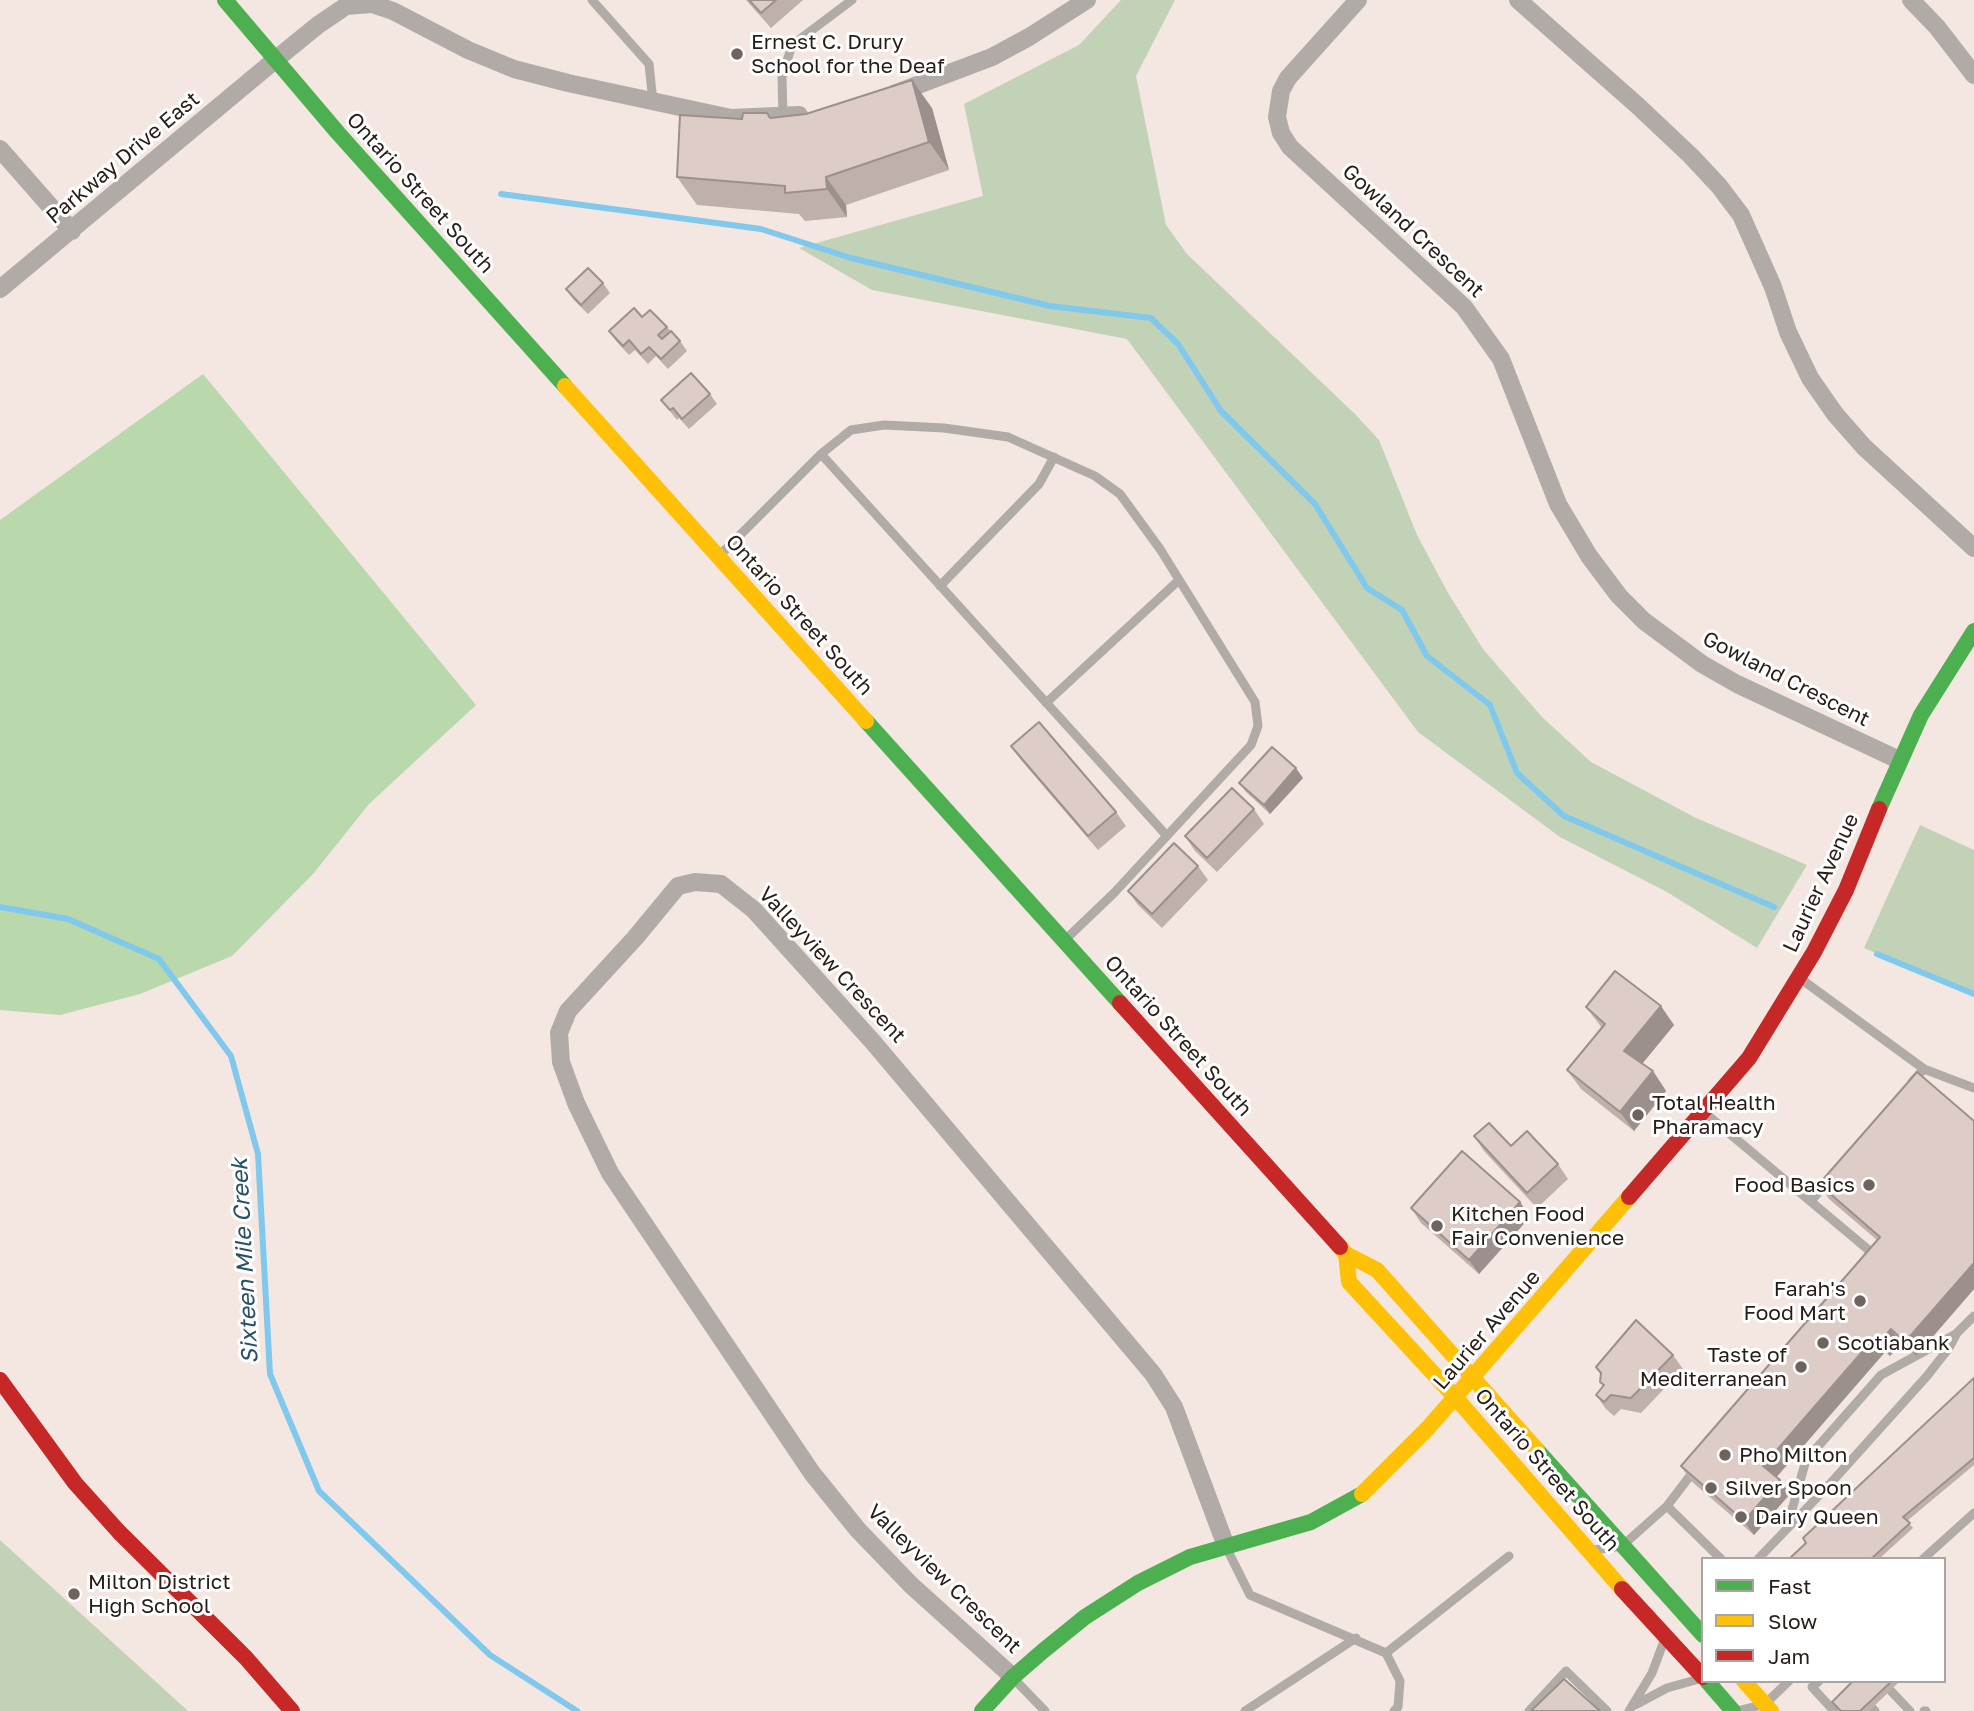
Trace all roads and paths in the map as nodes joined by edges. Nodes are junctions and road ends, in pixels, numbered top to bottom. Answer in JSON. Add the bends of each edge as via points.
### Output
{"nodes":[{"id":1,"x":225,"y":0,"type":"edge"},
{"id":2,"x":592,"y":0,"type":"edge"},
{"id":3,"x":852,"y":0,"type":"edge"},
{"id":4,"x":1087,"y":0,"type":"edge"},
{"id":5,"x":1358,"y":0,"type":"edge"},
{"id":6,"x":1518,"y":0,"type":"edge"},
{"id":7,"x":1912,"y":0,"type":"edge"},
{"id":8,"x":275,"y":60,"type":"junction"},
{"id":9,"x":1974,"y":75,"type":"edge"},
{"id":10,"x":877,"y":98,"type":"edge"},
{"id":11,"x":653,"y":102,"type":"junction"},
{"id":12,"x":815,"y":114,"type":"edge"},
{"id":13,"x":783,"y":117,"type":"junction"},
{"id":14,"x":0,"y":149,"type":"edge"},
{"id":15,"x":72,"y":231,"type":"junction"},
{"id":16,"x":0,"y":289,"type":"edge"},
{"id":17,"x":821,"y":454,"type":"junction"},
{"id":18,"x":1054,"y":457,"type":"junction"},
{"id":19,"x":1974,"y":548,"type":"edge"},
{"id":20,"x":718,"y":557,"type":"junction"},
{"id":21,"x":1180,"y":580,"type":"junction"},
{"id":22,"x":940,"y":586,"type":"junction"},
{"id":23,"x":1974,"y":631,"type":"edge"},
{"id":24,"x":1046,"y":703,"type":"junction"},
{"id":25,"x":1899,"y":760,"type":"junction"},
{"id":26,"x":1167,"y":836,"type":"junction"},
{"id":27,"x":1064,"y":941,"type":"junction"},
{"id":28,"x":1799,"y":978,"type":"junction"},
{"id":29,"x":1924,"y":1069,"type":"junction"},
{"id":30,"x":1974,"y":1088,"type":"edge"},
{"id":31,"x":1902,"y":1094,"type":"edge"},
{"id":32,"x":1704,"y":1112,"type":"junction"},
{"id":33,"x":1831,"y":1176,"type":"edge"},
{"id":34,"x":1811,"y":1201,"type":"junction"},
{"id":35,"x":1346,"y":1254,"type":"junction"},
{"id":36,"x":1869,"y":1268,"type":"edge"},
{"id":37,"x":1974,"y":1316,"type":"edge"},
{"id":38,"x":1957,"y":1334,"type":"junction"},
{"id":39,"x":1473,"y":1378,"type":"junction"},
{"id":40,"x":0,"y":1380,"type":"edge"},
{"id":41,"x":1456,"y":1398,"type":"junction"},
{"id":42,"x":1701,"y":1462,"type":"edge"},
{"id":43,"x":1667,"y":1506,"type":"junction"},
{"id":44,"x":1974,"y":1513,"type":"edge"},
{"id":45,"x":1787,"y":1526,"type":"junction"},
{"id":46,"x":1226,"y":1546,"type":"junction"},
{"id":47,"x":1622,"y":1546,"type":"junction"},
{"id":48,"x":1588,"y":1550,"type":"junction"},
{"id":49,"x":1509,"y":1556,"type":"dead end"},
{"id":50,"x":1719,"y":1557,"type":"edge"},
{"id":51,"x":1760,"y":1557,"type":"edge"},
{"id":52,"x":1925,"y":1557,"type":"edge"},
{"id":53,"x":1701,"y":1633,"type":"edge"},
{"id":54,"x":1666,"y":1635,"type":"junction"},
{"id":55,"x":1356,"y":1639,"type":"junction"},
{"id":56,"x":1386,"y":1653,"type":"junction"},
{"id":57,"x":1701,"y":1675,"type":"edge"},
{"id":58,"x":1013,"y":1677,"type":"junction"},
{"id":59,"x":1701,"y":1678,"type":"edge"},
{"id":60,"x":1709,"y":1683,"type":"edge"},
{"id":61,"x":1746,"y":1683,"type":"edge"},
{"id":62,"x":1787,"y":1683,"type":"edge"},
{"id":63,"x":1817,"y":1683,"type":"edge"},
{"id":64,"x":1891,"y":1691,"type":"edge"},
{"id":65,"x":1768,"y":1707,"type":"edge"},
{"id":66,"x":1631,"y":1709,"type":"edge"},
{"id":67,"x":292,"y":1711,"type":"edge"},
{"id":68,"x":982,"y":1711,"type":"edge"},
{"id":69,"x":1045,"y":1711,"type":"edge"},
{"id":70,"x":1245,"y":1711,"type":"edge"},
{"id":71,"x":1394,"y":1711,"type":"edge"},
{"id":72,"x":1528,"y":1711,"type":"edge"},
{"id":73,"x":1607,"y":1711,"type":"edge"},
{"id":74,"x":1735,"y":1711,"type":"edge"},
{"id":75,"x":1834,"y":1711,"type":"edge"},
{"id":76,"x":1910,"y":1711,"type":"edge"}],
"edges":[{"from":1,"to":8,"type":"main road","name":"Ontario Street South"},
{"from":2,"to":11,"type":"lane","via":[[649,64]]},
{"from":3,"to":13,"type":"lane","via":[[792,45],[782,77]]},
{"from":4,"to":10,"type":"street","via":[[992,57]]},
{"from":5,"to":25,"type":"street","name":"Gowland Crescent","via":[[1280,91],[1277,117],[1290,147],[1464,307],[1502,359],[1558,503],[1619,596],[1702,664]]},
{"from":6,"to":19,"type":"street","via":[[1638,106],[1719,186],[1741,215],[1788,332],[1829,405],[1864,447]]},
{"from":7,"to":9,"type":"street"},
{"from":8,"to":11,"type":"street","name":"Parkway Drive East","via":[[346,6],[372,4],[514,69]]},
{"from":8,"to":15,"type":"street","name":"Parkway Drive East"},
{"from":8,"to":20,"type":"main road","name":"Ontario Street South"},
{"from":11,"to":13,"type":"street","name":"Parkway Drive East","via":[[731,118]]},
{"from":12,"to":13,"type":"street","name":"Parkway Drive East"},
{"from":14,"to":15,"type":"street"},
{"from":15,"to":16,"type":"street","name":"Parkway Drive East"},
{"from":17,"to":18,"type":"lane","via":[[850,430],[884,425],[1008,437]]},
{"from":17,"to":20,"type":"lane"},
{"from":17,"to":22,"type":"lane"},
{"from":18,"to":21,"type":"lane","via":[[1120,494]]},
{"from":18,"to":22,"type":"lane","via":[[1039,484]]},
{"from":20,"to":27,"type":"main road","name":"Ontario Street South"},
{"from":21,"to":24,"type":"lane"},
{"from":21,"to":26,"type":"lane","via":[[1255,702],[1258,726],[1251,745]]},
{"from":22,"to":24,"type":"lane"},
{"from":23,"to":25,"type":"main road","name":"Laurier Avenue","via":[[1921,715]]},
{"from":24,"to":26,"type":"lane"},
{"from":25,"to":28,"type":"main road","name":"Laurier Avenue","via":[[1846,890]]},
{"from":26,"to":27,"type":"lane"},
{"from":27,"to":35,"type":"main road","name":"Ontario Street South"},
{"from":28,"to":29,"type":"lane"},
{"from":28,"to":32,"type":"main road","name":"Laurier Avenue","via":[[1749,1058]]},
{"from":29,"to":30,"type":"lane"},
{"from":29,"to":31,"type":"lane"},
{"from":32,"to":34,"type":"lane"},
{"from":32,"to":39,"type":"main road","name":"Laurier Avenue"},
{"from":33,"to":34,"type":"lane"},
{"from":34,"to":36,"type":"lane","via":[[1878,1258]]},
{"from":35,"to":39,"type":"main road","name":"Ontario Street South","via":[[1377,1270]]},
{"from":35,"to":41,"type":"main road","name":"Ontario Street South","via":[[1349,1282]]},
{"from":37,"to":38,"type":"lane"},
{"from":38,"to":45,"type":"lane","via":[[1927,1376]]},
{"from":38,"to":45,"type":"lane","via":[[1881,1375],[1806,1460]]},
{"from":39,"to":41,"type":"main road","name":"Laurier Avenue"},
{"from":39,"to":47,"type":"main road","name":"Ontario Street South"},
{"from":40,"to":67,"type":"main road","via":[[75,1483]]},
{"from":41,"to":46,"type":"main road","name":"Laurier Avenue","via":[[1366,1492],[1311,1522]]},
{"from":41,"to":48,"type":"main road","name":"Ontario Street South"},
{"from":42,"to":43,"type":"lane"},
{"from":43,"to":47,"type":"lane"},
{"from":43,"to":50,"type":"lane"},
{"from":44,"to":52,"type":"lane"},
{"from":45,"to":51,"type":"lane"},
{"from":46,"to":55,"type":"lane","via":[[1250,1595]]},
{"from":46,"to":58,"type":"main road","name":"Laurier Avenue","via":[[1138,1583],[1085,1617]]},
{"from":46,"to":58,"type":"street","name":"Valleyview Crescent","via":[[1174,1407],[1153,1374],[873,1042],[754,910],[721,884],[678,886],[568,1011],[559,1033],[561,1062],[576,1102],[610,1173],[812,1473],[911,1585]]},
{"from":47,"to":48,"type":"lane"},
{"from":47,"to":53,"type":"main road","name":"Ontario Street South"},
{"from":48,"to":54,"type":"main road","name":"Ontario Street South"},
{"from":49,"to":56,"type":"lane"},
{"from":54,"to":57,"type":"main road","name":"Ontario Street South"},
{"from":54,"to":66,"type":"lane","via":[[1652,1673]]},
{"from":55,"to":56,"type":"lane"},
{"from":55,"to":70,"type":"lane"},
{"from":56,"to":71,"type":"lane","via":[[1400,1681]]},
{"from":58,"to":68,"type":"main road","name":"Laurier Avenue"},
{"from":58,"to":69,"type":"lane"},
{"from":59,"to":66,"type":"lane","via":[[1667,1688]]},
{"from":60,"to":74,"type":"main road"},
{"from":61,"to":65,"type":"main road"},
{"from":62,"to":65,"type":"lane"},
{"from":63,"to":75,"type":"lane","via":[[1812,1687]]},
{"from":64,"to":76,"type":"lane"},
{"from":65,"to":74,"type":"lane"},
{"from":72,"to":73,"type":"lane","via":[[1566,1671]]}]}
